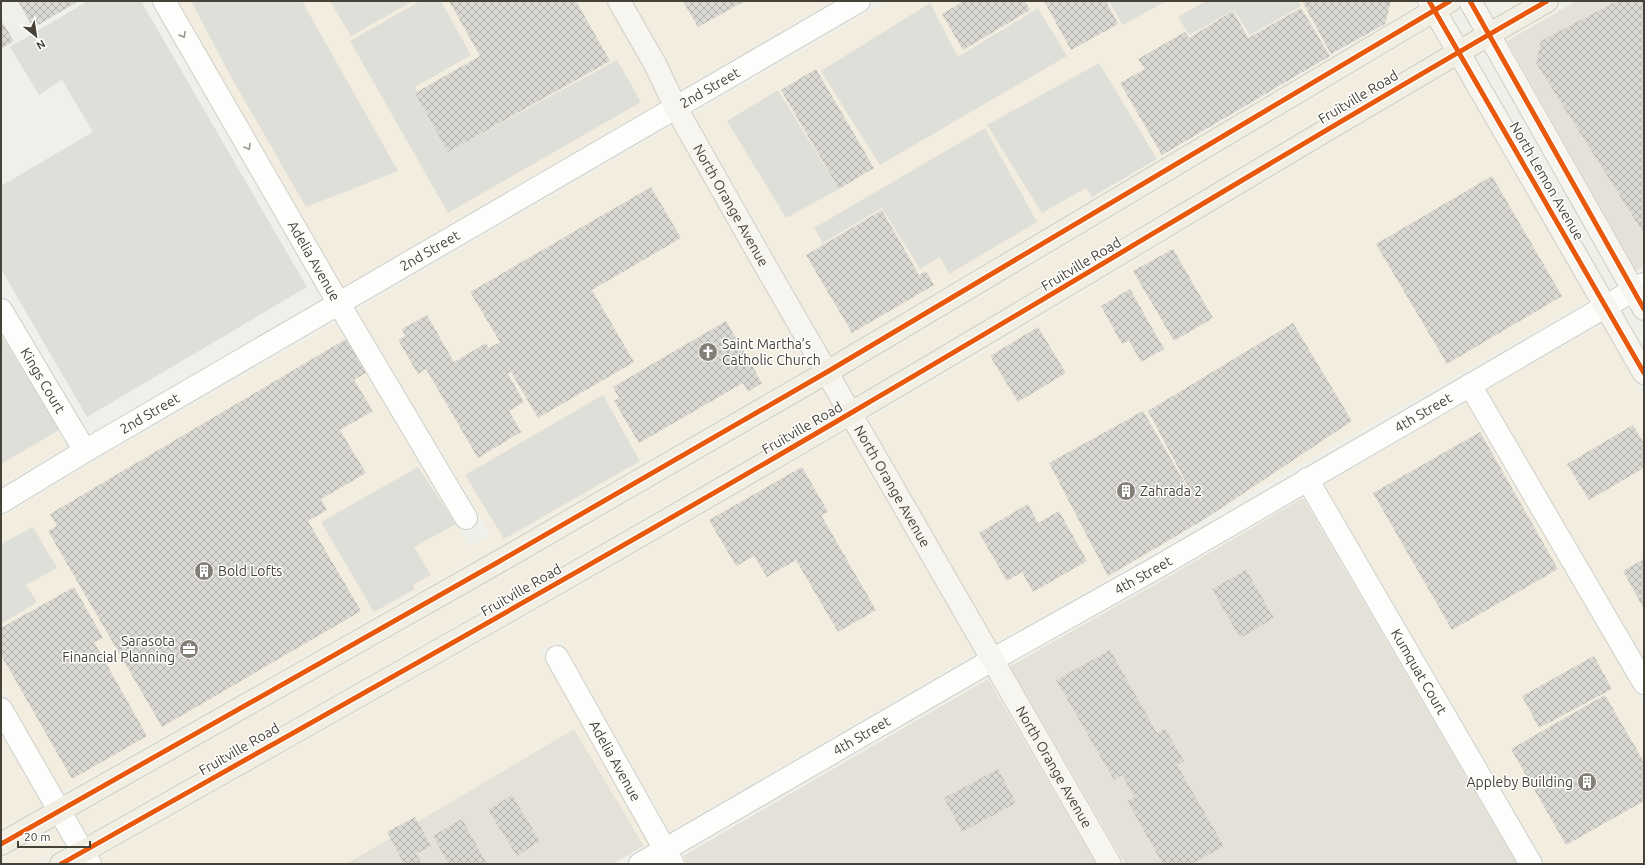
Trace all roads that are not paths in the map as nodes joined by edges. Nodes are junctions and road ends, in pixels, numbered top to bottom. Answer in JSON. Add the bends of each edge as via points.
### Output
{"nodes":[{"id":1,"x":164,"y":1,"type":"edge"},
{"id":2,"x":619,"y":1,"type":"edge"},
{"id":3,"x":860,"y":1,"type":"edge"},
{"id":4,"x":1470,"y":1,"type":"edge"},
{"id":5,"x":1547,"y":1,"type":"edge"},
{"id":6,"x":1438,"y":4,"type":"edge"},
{"id":7,"x":1489,"y":34,"type":"junction"},
{"id":8,"x":1458,"y":52,"type":"junction"},
{"id":9,"x":676,"y":108,"type":"junction"},
{"id":10,"x":1639,"y":287,"type":"edge"},
{"id":11,"x":339,"y":304,"type":"junction"},
{"id":12,"x":1606,"y":306,"type":"junction"},
{"id":13,"x":1644,"y":309,"type":"edge"},
{"id":14,"x":1,"y":310,"type":"edge"},
{"id":15,"x":827,"y":372,"type":"junction"},
{"id":16,"x":1644,"y":373,"type":"edge"},
{"id":17,"x":1470,"y":385,"type":"junction"},
{"id":18,"x":851,"y":414,"type":"junction"},
{"id":19,"x":85,"y":451,"type":"junction"},
{"id":20,"x":1307,"y":479,"type":"junction"},
{"id":21,"x":1,"y":502,"type":"edge"},
{"id":22,"x":466,"y":518,"type":"dead end"},
{"id":23,"x":557,"y":657,"type":"dead end"},
{"id":24,"x":992,"y":660,"type":"junction"},
{"id":25,"x":1644,"y":682,"type":"edge"},
{"id":26,"x":1,"y":709,"type":"edge"},
{"id":27,"x":60,"y":810,"type":"junction"},
{"id":28,"x":1,"y":844,"type":"edge"},
{"id":29,"x":670,"y":857,"type":"edge"},
{"id":30,"x":87,"y":858,"type":"edge"},
{"id":31,"x":61,"y":864,"type":"edge"},
{"id":32,"x":640,"y":864,"type":"edge"},
{"id":33,"x":1110,"y":864,"type":"edge"},
{"id":34,"x":1531,"y":864,"type":"edge"}],
"edges":[{"from":1,"to":11,"type":"street","name":"Adelia Avenue","one_way":true},
{"from":2,"to":9,"type":"street","name":"North Orange Avenue","via":[[655,64]]},
{"from":3,"to":9,"type":"street","name":"2nd Street"},
{"from":4,"to":7,"type":"street"},
{"from":5,"to":7,"type":"main road","name":"Fruitville Road"},
{"from":6,"to":8,"type":"street","name":"North Lemon Avenue"},
{"from":6,"to":15,"type":"main road"},
{"from":7,"to":8,"type":"main road","name":"Fruitville Road"},
{"from":7,"to":10,"type":"street"},
{"from":8,"to":12,"type":"street","name":"North Lemon Avenue"},
{"from":8,"to":18,"type":"main road","name":"Fruitville Road"},
{"from":9,"to":11,"type":"street","name":"2nd Street"},
{"from":9,"to":15,"type":"street","name":"North Orange Avenue"},
{"from":10,"to":12,"type":"street","name":"4th Street"},
{"from":10,"to":13,"type":"street"},
{"from":11,"to":19,"type":"street","name":"2nd Street"},
{"from":11,"to":22,"type":"street","name":"Adelia Avenue"},
{"from":12,"to":16,"type":"street","name":"North Lemon Avenue"},
{"from":12,"to":17,"type":"street","name":"4th Street"},
{"from":14,"to":19,"type":"street","name":"Kings Court"},
{"from":15,"to":18,"type":"street","name":"North Orange Avenue"},
{"from":15,"to":27,"type":"main road"},
{"from":17,"to":20,"type":"street","name":"4th Street"},
{"from":17,"to":25,"type":"street"},
{"from":18,"to":24,"type":"street","name":"North Orange Avenue"},
{"from":18,"to":30,"type":"main road","name":"Fruitville Road"},
{"from":19,"to":21,"type":"street","name":"2nd Street"},
{"from":20,"to":24,"type":"street","name":"4th Street"},
{"from":20,"to":34,"type":"street","name":"Kumquat Court"},
{"from":23,"to":29,"type":"street","name":"Adelia Avenue"},
{"from":24,"to":29,"type":"street","name":"4th Street"},
{"from":24,"to":33,"type":"street","name":"North Orange Avenue"},
{"from":26,"to":27,"type":"street"},
{"from":27,"to":28,"type":"main road"},
{"from":27,"to":30,"type":"street"},
{"from":29,"to":32,"type":"street","name":"4th Street"},
{"from":30,"to":31,"type":"main road","name":"Fruitville Road"}]}
